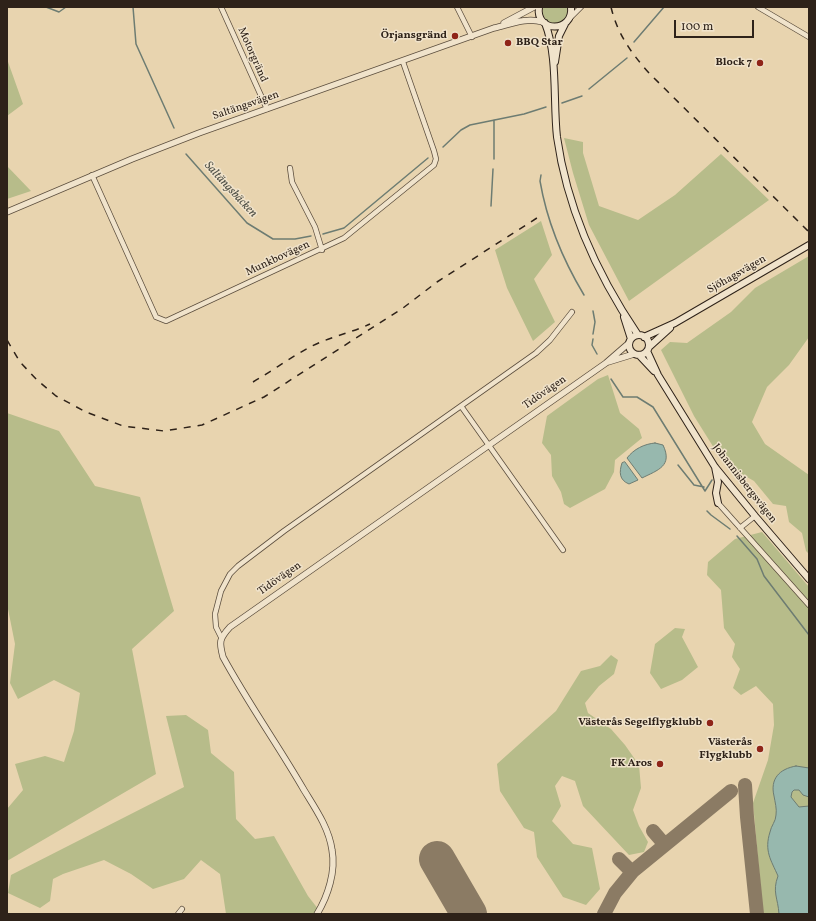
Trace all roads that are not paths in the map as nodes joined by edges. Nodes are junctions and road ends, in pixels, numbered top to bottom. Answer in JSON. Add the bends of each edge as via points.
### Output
{"nodes":[{"id":1,"x":221,"y":7,"type":"edge"},
{"id":2,"x":457,"y":7,"type":"edge"},
{"id":3,"x":534,"y":7,"type":"edge"},
{"id":4,"x":539,"y":7,"type":"edge"},
{"id":5,"x":571,"y":7,"type":"edge"},
{"id":6,"x":581,"y":7,"type":"edge"},
{"id":7,"x":758,"y":7,"type":"edge"},
{"id":8,"x":566,"y":22,"type":"junction"},
{"id":9,"x":544,"y":23,"type":"junction"},
{"id":10,"x":494,"y":28,"type":"junction"},
{"id":11,"x":472,"y":37,"type":"junction"},
{"id":12,"x":809,"y":37,"type":"edge"},
{"id":13,"x":402,"y":62,"type":"junction"},
{"id":14,"x":553,"y":69,"type":"junction"},
{"id":15,"x":267,"y":110,"type":"junction"},
{"id":16,"x":290,"y":168,"type":"dead end"},
{"id":17,"x":92,"y":175,"type":"junction"},
{"id":18,"x":7,"y":212,"type":"edge"},
{"id":19,"x":809,"y":245,"type":"edge"},
{"id":20,"x":322,"y":250,"type":"junction"},
{"id":21,"x":572,"y":312,"type":"dead end"},
{"id":22,"x":622,"y":312,"type":"junction"},
{"id":23,"x":675,"y":323,"type":"junction"},
{"id":24,"x":641,"y":336,"type":"junction"},
{"id":25,"x":630,"y":341,"type":"junction"},
{"id":26,"x":648,"y":349,"type":"junction"},
{"id":27,"x":637,"y":355,"type":"junction"},
{"id":28,"x":606,"y":363,"type":"junction"},
{"id":29,"x":658,"y":375,"type":"junction"},
{"id":30,"x":461,"y":406,"type":"junction"},
{"id":31,"x":488,"y":445,"type":"junction"},
{"id":32,"x":715,"y":467,"type":"junction"},
{"id":33,"x":718,"y":503,"type":"joint"},
{"id":34,"x":755,"y":516,"type":"junction"},
{"id":35,"x":740,"y":528,"type":"junction"},
{"id":36,"x":563,"y":550,"type":"dead end"},
{"id":37,"x":807,"y":576,"type":"edge"},
{"id":38,"x":809,"y":605,"type":"edge"},
{"id":39,"x":221,"y":637,"type":"junction"},
{"id":40,"x":182,"y":909,"type":"dead end"},
{"id":41,"x":178,"y":914,"type":"edge"},
{"id":42,"x":317,"y":914,"type":"edge"}],
"edges":[{"from":1,"to":15,"type":"street","name":"Motorgränd"},
{"from":2,"to":11,"type":"street"},
{"from":3,"to":10,"type":"street","name":"Saltängsvägen"},
{"from":4,"to":9,"type":"main road","via":[[539,14]]},
{"from":5,"to":8,"type":"main road","via":[[571,14]]},
{"from":6,"to":8,"type":"street"},
{"from":7,"to":12,"type":"street"},
{"from":8,"to":9,"type":"main road","via":[[554,27]]},
{"from":8,"to":14,"type":"main road","via":[[559,36]]},
{"from":9,"to":10,"type":"street","name":"Saltängsvägen","via":[[527,19]]},
{"from":9,"to":14,"type":"main road","via":[[550,36]]},
{"from":10,"to":11,"type":"street","name":"Saltängsvägen"},
{"from":11,"to":13,"type":"street","name":"Saltängsvägen"},
{"from":13,"to":15,"type":"street","name":"Saltängsvägen"},
{"from":13,"to":20,"type":"street","name":"Munkbovägen","via":[[434,151],[434,165],[344,238]]},
{"from":14,"to":22,"type":"main road","via":[[556,124],[566,181],[592,255]]},
{"from":15,"to":17,"type":"street","name":"Saltängsvägen","via":[[199,133]]},
{"from":16,"to":20,"type":"street","via":[[292,182],[315,227]]},
{"from":17,"to":18,"type":"street","name":"Saltängsvägen"},
{"from":17,"to":20,"type":"street","name":"Munkbovägen","via":[[156,317],[166,321]]},
{"from":19,"to":23,"type":"main road","name":"Sjöhagsvägen"},
{"from":21,"to":30,"type":"street","via":[[542,348]]},
{"from":22,"to":24,"type":"main road"},
{"from":22,"to":25,"type":"main road"},
{"from":23,"to":24,"type":"main road","name":"Sjöhagsvägen"},
{"from":23,"to":26,"type":"main road","name":"Sjöhagsvägen"},
{"from":24,"to":25,"type":"main road","via":[[634,336]]},
{"from":24,"to":26,"type":"main road","via":[[648,342]]},
{"from":25,"to":27,"type":"main road","via":[[629,348]]},
{"from":25,"to":28,"type":"street","name":"Tidövägen"},
{"from":26,"to":27,"type":"main road"},
{"from":26,"to":29,"type":"main road","name":"Johannisbergsvägen"},
{"from":27,"to":28,"type":"street","name":"Tidövägen"},
{"from":27,"to":29,"type":"main road","name":"Johannisbergsvägen"},
{"from":28,"to":31,"type":"street","name":"Tidövägen"},
{"from":29,"to":32,"type":"main road","name":"Johannisbergsvägen"},
{"from":30,"to":31,"type":"street"},
{"from":30,"to":39,"type":"street","via":[[238,566],[230,574],[215,614],[215,622]]},
{"from":31,"to":36,"type":"street"},
{"from":31,"to":39,"type":"street","name":"Tidövägen","via":[[230,627]]},
{"from":32,"to":33,"type":"main road"},
{"from":32,"to":34,"type":"main road","name":"Johannisbergsvägen"},
{"from":33,"to":35,"type":"street"},
{"from":34,"to":35,"type":"street"},
{"from":34,"to":37,"type":"main road","name":"Johannisbergsvägen"},
{"from":35,"to":38,"type":"street"},
{"from":39,"to":42,"type":"street","via":[[223,657],[295,774],[328,835],[332,849],[332,872]]},
{"from":40,"to":41,"type":"street"}]}
